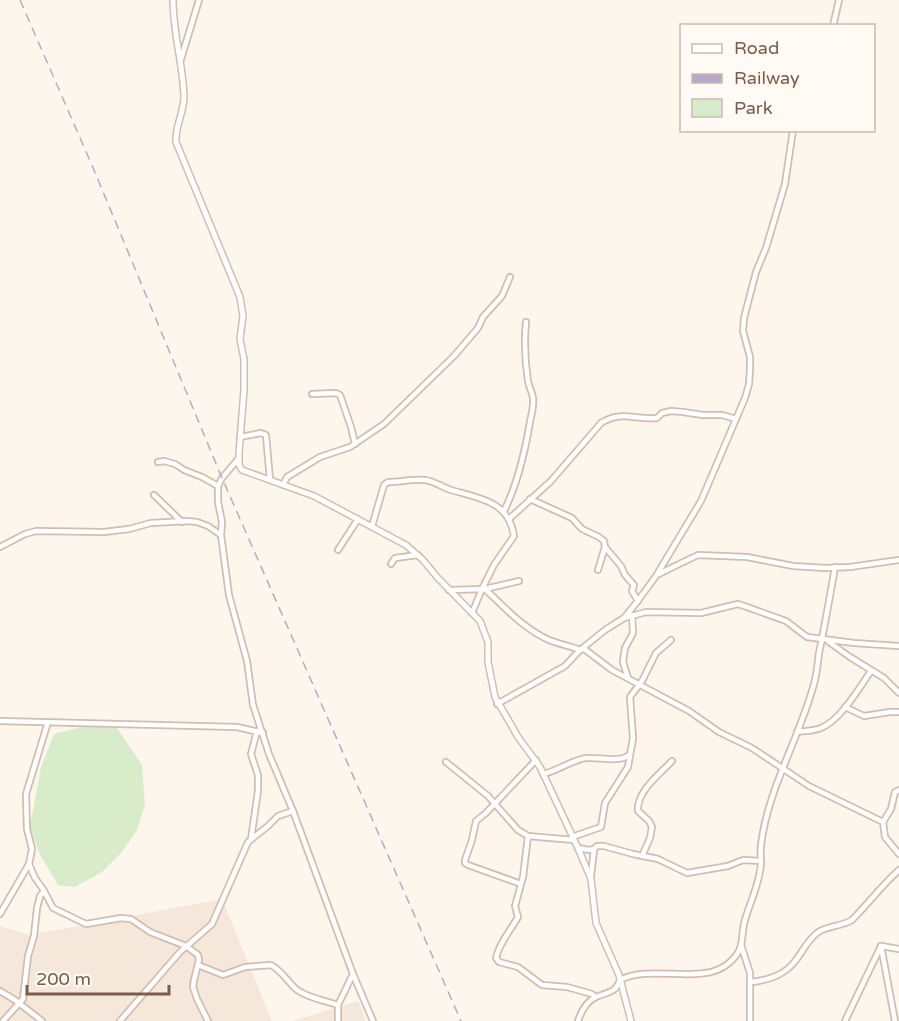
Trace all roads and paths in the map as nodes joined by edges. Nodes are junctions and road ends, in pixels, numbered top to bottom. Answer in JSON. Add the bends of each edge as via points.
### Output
{"nodes":[{"id":1,"x":173,"y":0,"type":"edge"},
{"id":2,"x":200,"y":0,"type":"edge"},
{"id":3,"x":839,"y":0,"type":"edge"},
{"id":4,"x":833,"y":24,"type":"edge"},
{"id":5,"x":181,"y":59,"type":"junction"},
{"id":6,"x":793,"y":132,"type":"edge"},
{"id":7,"x":510,"y":277,"type":"dead end"},
{"id":8,"x":526,"y":322,"type":"dead end"},
{"id":9,"x":312,"y":394,"type":"dead end"},
{"id":10,"x":736,"y":419,"type":"junction"},
{"id":11,"x":240,"y":437,"type":"junction"},
{"id":12,"x":356,"y":444,"type":"junction"},
{"id":13,"x":238,"y":458,"type":"junction"},
{"id":14,"x":158,"y":462,"type":"dead end"},
{"id":15,"x":270,"y":480,"type":"junction"},
{"id":16,"x":283,"y":485,"type":"junction"},
{"id":17,"x":218,"y":486,"type":"junction"},
{"id":18,"x":154,"y":495,"type":"dead end"},
{"id":19,"x":530,"y":500,"type":"junction"},
{"id":20,"x":504,"y":511,"type":"junction"},
{"id":21,"x":358,"y":519,"type":"junction"},
{"id":22,"x":509,"y":519,"type":"junction"},
{"id":23,"x":182,"y":522,"type":"junction"},
{"id":24,"x":372,"y":526,"type":"junction"},
{"id":25,"x":221,"y":535,"type":"junction"},
{"id":26,"x":0,"y":547,"type":"edge"},
{"id":27,"x":605,"y":547,"type":"junction"},
{"id":28,"x":338,"y":550,"type":"dead end"},
{"id":29,"x":418,"y":555,"type":"junction"},
{"id":30,"x":899,"y":560,"type":"edge"},
{"id":31,"x":391,"y":564,"type":"dead end"},
{"id":32,"x":835,"y":567,"type":"junction"},
{"id":33,"x":598,"y":570,"type":"dead end"},
{"id":34,"x":656,"y":576,"type":"junction"},
{"id":35,"x":519,"y":581,"type":"dead end"},
{"id":36,"x":483,"y":589,"type":"junction"},
{"id":37,"x":449,"y":590,"type":"junction"},
{"id":38,"x":638,"y":601,"type":"junction"},
{"id":39,"x":472,"y":613,"type":"junction"},
{"id":40,"x":632,"y":615,"type":"junction"},
{"id":41,"x":624,"y":618,"type":"junction"},
{"id":42,"x":671,"y":640,"type":"dead end"},
{"id":43,"x":824,"y":640,"type":"junction"},
{"id":44,"x":899,"y":646,"type":"edge"},
{"id":45,"x":582,"y":649,"type":"junction"},
{"id":46,"x":872,"y":670,"type":"junction"},
{"id":47,"x":628,"y":678,"type":"junction"},
{"id":48,"x":639,"y":684,"type":"junction"},
{"id":49,"x":899,"y":693,"type":"edge"},
{"id":50,"x":497,"y":704,"type":"junction"},
{"id":51,"x":845,"y":707,"type":"junction"},
{"id":52,"x":899,"y":712,"type":"edge"},
{"id":53,"x":0,"y":721,"type":"edge"},
{"id":54,"x":48,"y":722,"type":"junction"},
{"id":55,"x":257,"y":731,"type":"junction"},
{"id":56,"x":797,"y":732,"type":"junction"},
{"id":57,"x":263,"y":733,"type":"junction"},
{"id":58,"x":629,"y":755,"type":"junction"},
{"id":59,"x":536,"y":760,"type":"junction"},
{"id":60,"x":672,"y":761,"type":"dead end"},
{"id":61,"x":446,"y":762,"type":"dead end"},
{"id":62,"x":783,"y":768,"type":"junction"},
{"id":63,"x":543,"y":774,"type":"junction"},
{"id":64,"x":899,"y":790,"type":"edge"},
{"id":65,"x":495,"y":804,"type":"junction"},
{"id":66,"x":293,"y":811,"type":"junction"},
{"id":67,"x":883,"y":822,"type":"junction"},
{"id":68,"x":528,"y":836,"type":"junction"},
{"id":69,"x":573,"y":838,"type":"junction"},
{"id":70,"x":251,"y":839,"type":"junction"},
{"id":71,"x":578,"y":848,"type":"junction"},
{"id":72,"x":594,"y":849,"type":"junction"},
{"id":73,"x":899,"y":854,"type":"edge"},
{"id":74,"x":642,"y":856,"type":"junction"},
{"id":75,"x":761,"y":861,"type":"junction"},
{"id":76,"x":29,"y":864,"type":"junction"},
{"id":77,"x":899,"y":870,"type":"edge"},
{"id":78,"x":591,"y":879,"type":"junction"},
{"id":79,"x":522,"y":884,"type":"junction"},
{"id":80,"x":44,"y":891,"type":"junction"},
{"id":81,"x":0,"y":914,"type":"edge"},
{"id":82,"x":741,"y":945,"type":"junction"},
{"id":83,"x":186,"y":946,"type":"junction"},
{"id":84,"x":881,"y":946,"type":"junction"},
{"id":85,"x":899,"y":949,"type":"edge"},
{"id":86,"x":198,"y":965,"type":"junction"},
{"id":87,"x":353,"y":974,"type":"junction"},
{"id":88,"x":620,"y":980,"type":"junction"},
{"id":89,"x":751,"y":982,"type":"junction"},
{"id":90,"x":0,"y":991,"type":"edge"},
{"id":91,"x":595,"y":997,"type":"junction"},
{"id":92,"x":20,"y":1004,"type":"junction"},
{"id":93,"x":338,"y":1005,"type":"junction"},
{"id":94,"x":3,"y":1021,"type":"edge"},
{"id":95,"x":42,"y":1021,"type":"edge"},
{"id":96,"x":120,"y":1021,"type":"edge"},
{"id":97,"x":208,"y":1021,"type":"edge"},
{"id":98,"x":338,"y":1021,"type":"edge"},
{"id":99,"x":373,"y":1021,"type":"edge"},
{"id":100,"x":578,"y":1021,"type":"edge"},
{"id":101,"x":631,"y":1021,"type":"edge"},
{"id":102,"x":750,"y":1021,"type":"edge"},
{"id":103,"x":845,"y":1021,"type":"edge"},
{"id":104,"x":895,"y":1021,"type":"edge"}],
"edges":[{"from":1,"to":5,"type":"street"},
{"from":2,"to":5,"type":"street"},
{"from":3,"to":4,"type":"street"},
{"from":5,"to":11,"type":"street","via":[[184,100],[176,142],[241,304],[244,390]]},
{"from":6,"to":10,"type":"street","via":[[785,184],[744,318],[750,357],[749,384]]},
{"from":7,"to":12,"type":"street","via":[[502,296],[454,356],[384,424]]},
{"from":8,"to":20,"type":"street","via":[[528,382],[534,398],[516,483]]},
{"from":9,"to":12,"type":"street","via":[[340,394]]},
{"from":10,"to":19,"type":"street","via":[[671,411],[657,418],[613,417],[601,423]]},
{"from":10,"to":34,"type":"street","via":[[701,501]]},
{"from":11,"to":13,"type":"street"},
{"from":11,"to":15,"type":"street","via":[[266,435]]},
{"from":12,"to":16,"type":"street","via":[[320,457],[287,477]]},
{"from":13,"to":15,"type":"street","via":[[242,470]]},
{"from":13,"to":17,"type":"street"},
{"from":14,"to":17,"type":"street","via":[[175,464]]},
{"from":15,"to":16,"type":"street"},
{"from":16,"to":21,"type":"street"},
{"from":17,"to":25,"type":"street"},
{"from":18,"to":23,"type":"street"},
{"from":19,"to":22,"type":"street"},
{"from":19,"to":27,"type":"street","via":[[572,518],[582,529],[599,537]]},
{"from":20,"to":22,"type":"street"},
{"from":20,"to":24,"type":"street","via":[[427,480],[388,483],[384,485]]},
{"from":21,"to":24,"type":"street"},
{"from":21,"to":28,"type":"street"},
{"from":22,"to":36,"type":"street","via":[[513,538]]},
{"from":23,"to":25,"type":"street","via":[[202,524]]},
{"from":23,"to":26,"type":"street","via":[[104,532],[36,531]]},
{"from":24,"to":29,"type":"street"},
{"from":25,"to":57,"type":"street","via":[[229,595],[247,661],[253,705]]},
{"from":27,"to":33,"type":"street"},
{"from":27,"to":38,"type":"street","via":[[634,583],[632,591]]},
{"from":29,"to":31,"type":"street","via":[[395,558]]},
{"from":29,"to":37,"type":"street"},
{"from":30,"to":32,"type":"street"},
{"from":32,"to":34,"type":"street","via":[[698,555]]},
{"from":32,"to":43,"type":"street"},
{"from":34,"to":38,"type":"street"},
{"from":35,"to":36,"type":"street"},
{"from":36,"to":37,"type":"street"},
{"from":36,"to":39,"type":"street"},
{"from":36,"to":45,"type":"street","via":[[541,636]]},
{"from":37,"to":39,"type":"street"},
{"from":38,"to":41,"type":"street"},
{"from":39,"to":50,"type":"street","via":[[486,634]]},
{"from":40,"to":41,"type":"street"},
{"from":40,"to":43,"type":"street","via":[[701,613],[742,605],[786,621],[807,637]]},
{"from":40,"to":47,"type":"street","via":[[633,633],[624,654]]},
{"from":41,"to":45,"type":"street"},
{"from":42,"to":48,"type":"street","via":[[656,653]]},
{"from":43,"to":44,"type":"street"},
{"from":43,"to":46,"type":"street"},
{"from":43,"to":56,"type":"street"},
{"from":45,"to":47,"type":"street"},
{"from":45,"to":50,"type":"street","via":[[565,666]]},
{"from":46,"to":49,"type":"street"},
{"from":46,"to":51,"type":"street"},
{"from":47,"to":48,"type":"street"},
{"from":48,"to":58,"type":"street","via":[[630,697],[633,738]]},
{"from":48,"to":62,"type":"street"},
{"from":50,"to":59,"type":"street"},
{"from":51,"to":52,"type":"street","via":[[864,716]]},
{"from":51,"to":56,"type":"street","via":[[823,727]]},
{"from":53,"to":54,"type":"street"},
{"from":54,"to":55,"type":"street","via":[[237,727]]},
{"from":54,"to":76,"type":"street","via":[[26,794],[32,849]]},
{"from":55,"to":57,"type":"street"},
{"from":55,"to":70,"type":"street","via":[[251,754],[258,775]]},
{"from":56,"to":62,"type":"street"},
{"from":57,"to":66,"type":"street"},
{"from":58,"to":63,"type":"street","via":[[623,759],[584,758]]},
{"from":58,"to":69,"type":"street","via":[[626,770],[605,803],[601,827]]},
{"from":59,"to":63,"type":"street"},
{"from":59,"to":65,"type":"street"},
{"from":60,"to":74,"type":"street","via":[[638,803],[638,811],[652,830]]},
{"from":61,"to":65,"type":"street"},
{"from":62,"to":67,"type":"street","via":[[809,786]]},
{"from":62,"to":75,"type":"street","via":[[765,824]]},
{"from":63,"to":69,"type":"street"},
{"from":64,"to":67,"type":"street"},
{"from":65,"to":68,"type":"street"},
{"from":65,"to":79,"type":"street","via":[[476,821],[465,863]]},
{"from":66,"to":70,"type":"street","via":[[278,816]]},
{"from":66,"to":87,"type":"street"},
{"from":67,"to":73,"type":"street","via":[[885,837]]},
{"from":68,"to":69,"type":"street"},
{"from":68,"to":79,"type":"street"},
{"from":69,"to":71,"type":"street"},
{"from":70,"to":83,"type":"street","via":[[212,924]]},
{"from":71,"to":72,"type":"street"},
{"from":71,"to":78,"type":"street"},
{"from":72,"to":74,"type":"street","via":[[604,846]]},
{"from":72,"to":78,"type":"street"},
{"from":74,"to":75,"type":"street","via":[[687,873],[743,860]]},
{"from":75,"to":82,"type":"street"},
{"from":76,"to":80,"type":"street"},
{"from":76,"to":81,"type":"street"},
{"from":77,"to":89,"type":"street","via":[[852,920],[827,927],[810,939],[786,971],[766,981]]},
{"from":78,"to":88,"type":"street","via":[[596,923]]},
{"from":79,"to":91,"type":"street","via":[[515,906],[518,917],[497,960],[518,967],[542,985],[567,987]]},
{"from":80,"to":83,"type":"street","via":[[53,908],[83,923],[130,919],[150,932]]},
{"from":80,"to":92,"type":"street","via":[[37,908]]},
{"from":82,"to":88,"type":"street","via":[[730,962],[708,973],[645,973]]},
{"from":82,"to":89,"type":"street"},
{"from":83,"to":86,"type":"street","via":[[199,957]]},
{"from":83,"to":96,"type":"street"},
{"from":84,"to":85,"type":"street"},
{"from":84,"to":103,"type":"street"},
{"from":84,"to":104,"type":"street"},
{"from":86,"to":93,"type":"street","via":[[223,975],[245,967],[271,965],[297,990]]},
{"from":86,"to":97,"type":"street","via":[[193,987]]},
{"from":87,"to":93,"type":"street"},
{"from":87,"to":99,"type":"street"},
{"from":88,"to":91,"type":"street","via":[[615,990]]},
{"from":88,"to":101,"type":"street"},
{"from":89,"to":102,"type":"street"},
{"from":90,"to":92,"type":"street"},
{"from":91,"to":100,"type":"street"},
{"from":92,"to":94,"type":"street"},
{"from":92,"to":95,"type":"street"},
{"from":93,"to":98,"type":"street"}]}
